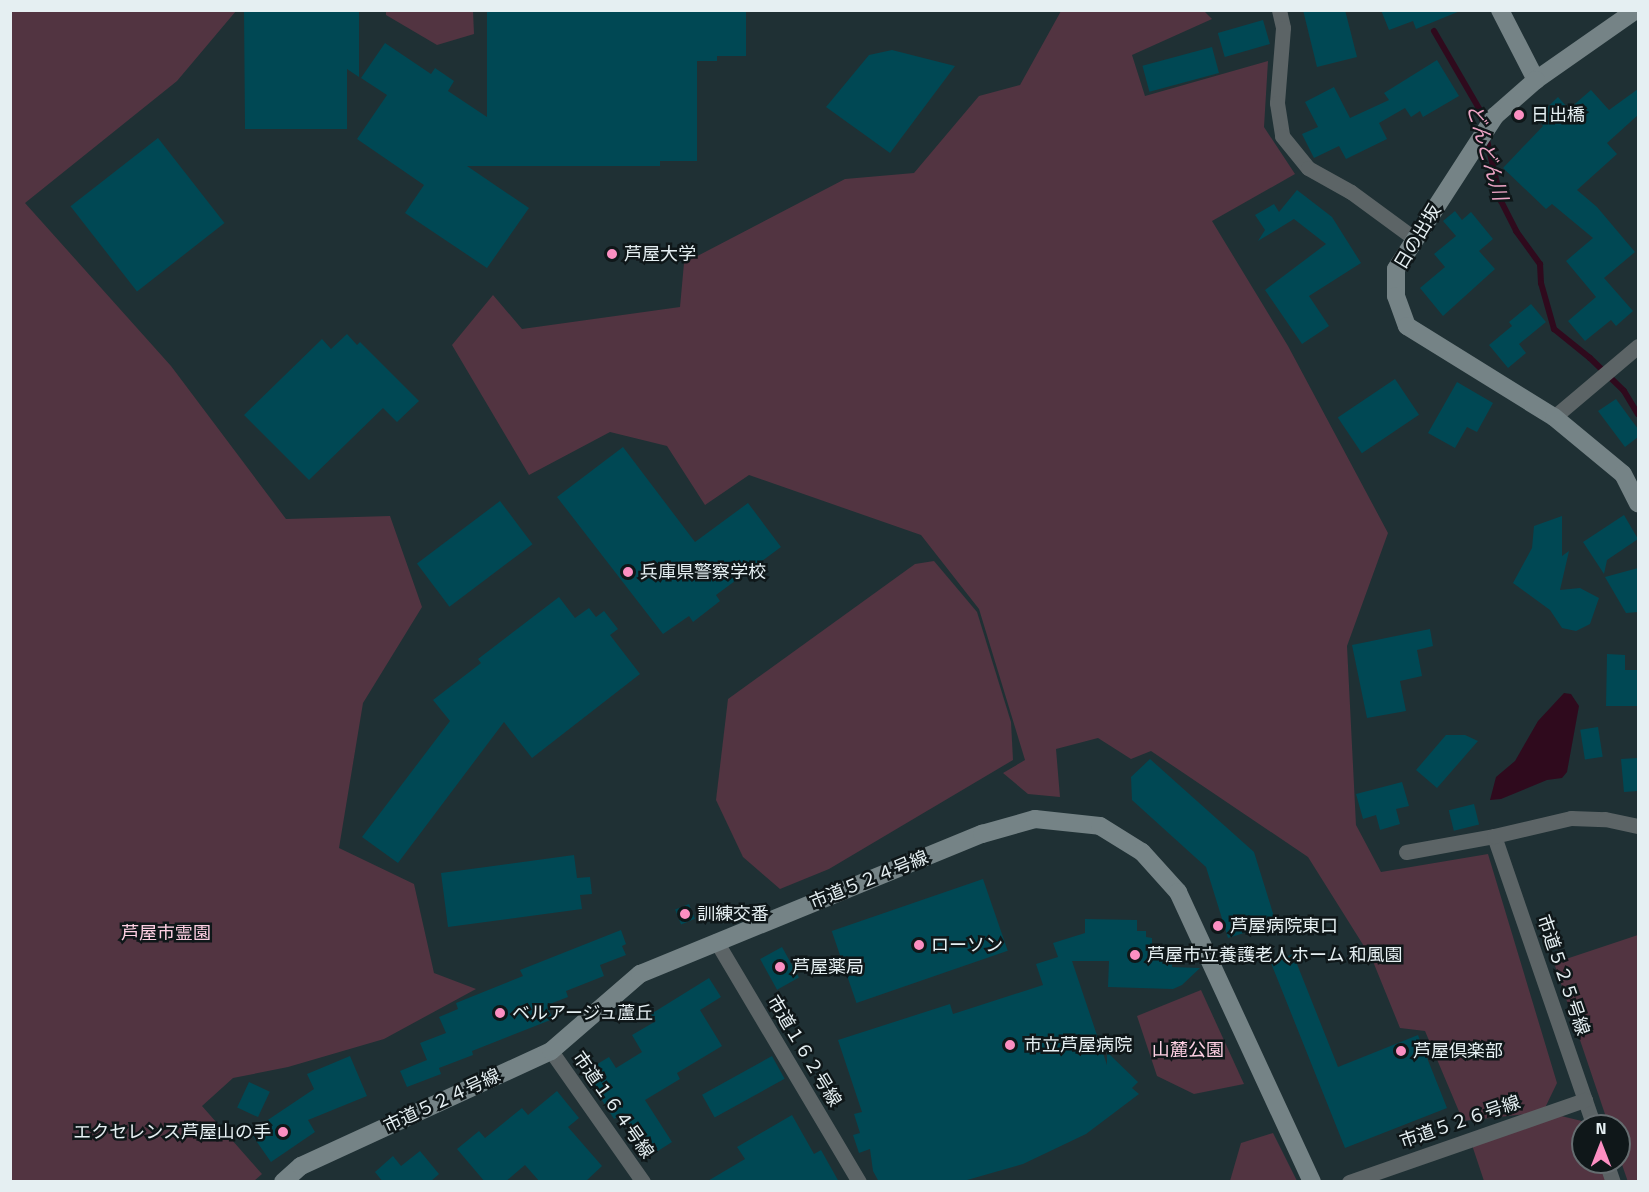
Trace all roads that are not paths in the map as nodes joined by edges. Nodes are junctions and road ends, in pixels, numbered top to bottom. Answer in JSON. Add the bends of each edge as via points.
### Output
{"nodes":[{"id":1,"x":1279,"y":10,"type":"edge"},
{"id":2,"x":1500,"y":10,"type":"edge"},
{"id":3,"x":1636,"y":10,"type":"edge"},
{"id":4,"x":1536,"y":80,"type":"junction"},
{"id":5,"x":1415,"y":238,"type":"junction"},
{"id":6,"x":1638,"y":346,"type":"edge"},
{"id":7,"x":1554,"y":417,"type":"junction"},
{"id":8,"x":1638,"y":502,"type":"edge"},
{"id":9,"x":1638,"y":826,"type":"edge"},
{"id":10,"x":1494,"y":836,"type":"junction"},
{"id":11,"x":1406,"y":852,"type":"dead end"},
{"id":12,"x":716,"y":941,"type":"junction"},
{"id":13,"x":551,"y":1052,"type":"junction"},
{"id":14,"x":1585,"y":1100,"type":"junction"},
{"id":15,"x":1590,"y":1114,"type":"edge"},
{"id":16,"x":283,"y":1182,"type":"edge"},
{"id":17,"x":643,"y":1182,"type":"edge"},
{"id":18,"x":859,"y":1182,"type":"edge"},
{"id":19,"x":1312,"y":1182,"type":"edge"},
{"id":20,"x":1349,"y":1182,"type":"edge"}],
"edges":[{"from":1,"to":5,"type":"street","via":[[1283,28],[1277,103],[1282,136],[1308,168],[1351,192]]},
{"from":2,"to":4,"type":"street"},
{"from":3,"to":4,"type":"street","name":"日の出坂"},
{"from":4,"to":5,"type":"street","name":"日の出坂","via":[[1495,116]]},
{"from":5,"to":7,"type":"street","name":"日の出坂","via":[[1396,269],[1396,296],[1407,326]]},
{"from":6,"to":7,"type":"street"},
{"from":7,"to":8,"type":"street","name":"日の出坂","via":[[1623,474]]},
{"from":9,"to":10,"type":"street","via":[[1605,819],[1571,818]]},
{"from":10,"to":11,"type":"street"},
{"from":10,"to":14,"type":"street","name":"市道５２５号線"},
{"from":12,"to":13,"type":"street","name":"市道５２４号線","via":[[640,974]]},
{"from":12,"to":18,"type":"street","name":"市道１６２号線"},
{"from":12,"to":19,"type":"street","name":"市道５２４号線","via":[[999,828],[1035,819],[1100,826],[1142,852],[1178,892]]},
{"from":13,"to":16,"type":"street","name":"市道５２４号線","via":[[301,1166]]},
{"from":13,"to":17,"type":"street","name":"市道１６４号線"},
{"from":14,"to":15,"type":"street","name":"市道５２５号線"},
{"from":14,"to":20,"type":"street","name":"市道５２６号線"}]}
